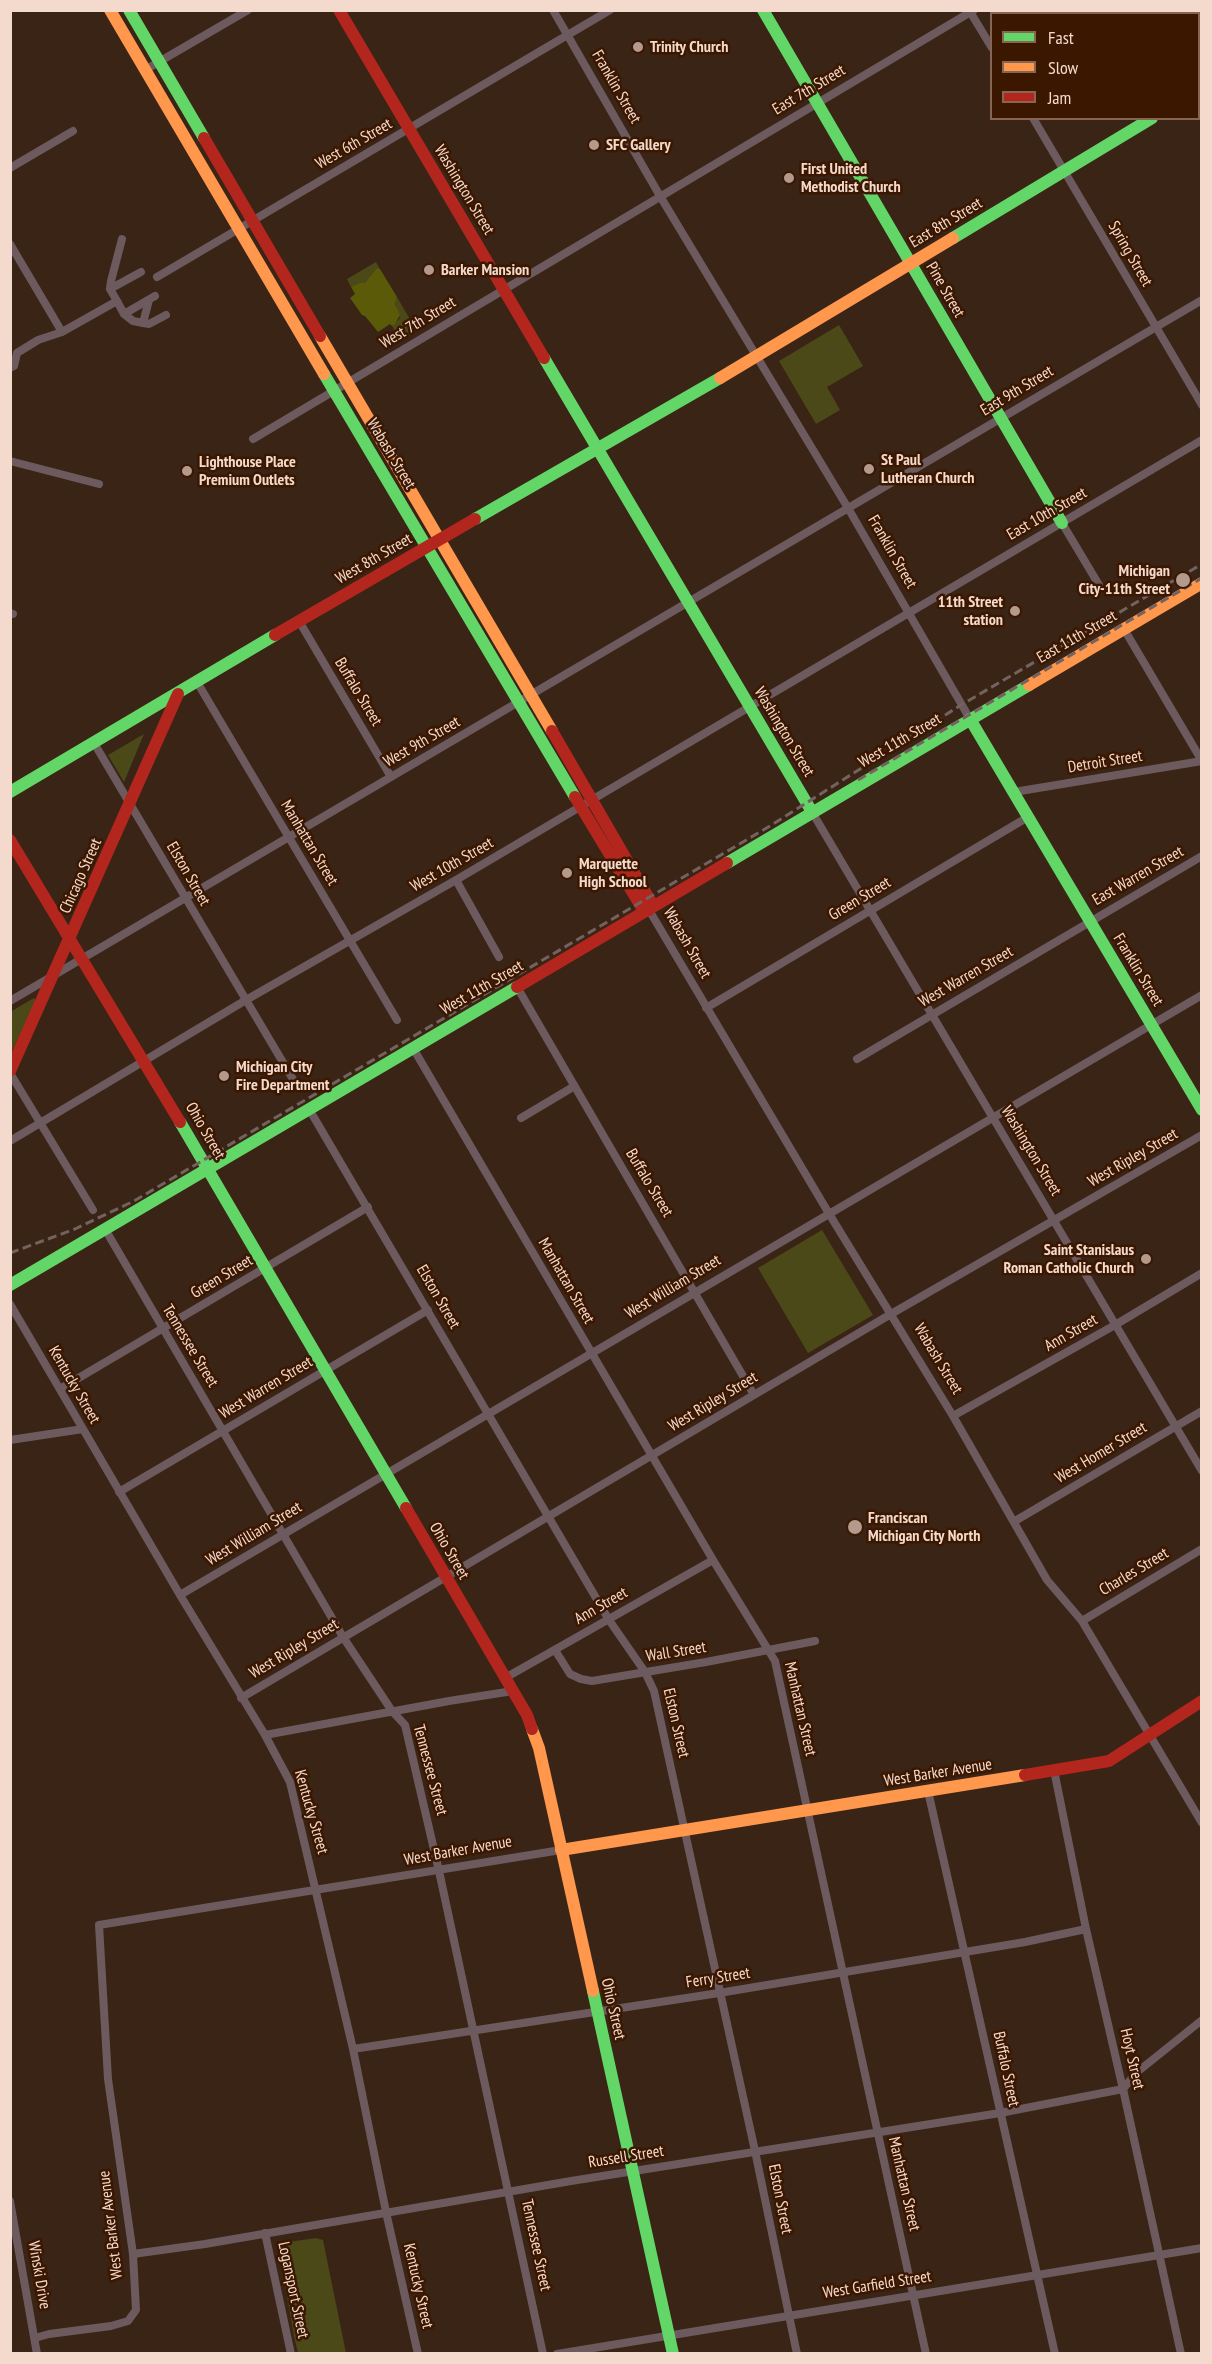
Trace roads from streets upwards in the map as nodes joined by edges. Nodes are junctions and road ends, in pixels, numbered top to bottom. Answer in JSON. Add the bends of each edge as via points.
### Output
{"nodes":[{"id":1,"x":110,"y":10,"type":"edge"},
{"id":2,"x":129,"y":10,"type":"edge"},
{"id":3,"x":248,"y":10,"type":"edge"},
{"id":4,"x":339,"y":10,"type":"edge"},
{"id":5,"x":553,"y":10,"type":"edge"},
{"id":6,"x":610,"y":10,"type":"edge"},
{"id":7,"x":763,"y":10,"type":"edge"},
{"id":8,"x":971,"y":11,"type":"edge"},
{"id":9,"x":568,"y":36,"type":"junction"},
{"id":10,"x":990,"y":44,"type":"edge"},
{"id":11,"x":159,"y":62,"type":"junction"},
{"id":12,"x":146,"y":70,"type":"junction"},
{"id":13,"x":817,"y":103,"type":"junction"},
{"id":14,"x":1034,"y":120,"type":"edge"},
{"id":15,"x":1149,"y":120,"type":"edge"},
{"id":16,"x":409,"y":129,"type":"junction"},
{"id":17,"x":73,"y":130,"type":"dead end"},
{"id":18,"x":10,"y":168,"type":"edge"},
{"id":19,"x":1064,"y":172,"type":"junction"},
{"id":20,"x":660,"y":196,"type":"junction"},
{"id":21,"x":252,"y":221,"type":"junction"},
{"id":22,"x":239,"y":229,"type":"junction"},
{"id":23,"x":122,"y":240,"type":"dead end"},
{"id":24,"x":10,"y":244,"type":"edge"},
{"id":25,"x":911,"y":263,"type":"junction"},
{"id":26,"x":141,"y":272,"type":"dead end"},
{"id":27,"x":157,"y":277,"type":"dead end"},
{"id":28,"x":110,"y":289,"type":"junction"},
{"id":29,"x":504,"y":289,"type":"junction"},
{"id":30,"x":1202,"y":300,"type":"edge"},
{"id":31,"x":117,"y":301,"type":"junction"},
{"id":32,"x":124,"y":314,"type":"junction"},
{"id":33,"x":166,"y":315,"type":"dead end"},
{"id":34,"x":143,"y":323,"type":"junction"},
{"id":35,"x":1155,"y":327,"type":"junction"},
{"id":36,"x":62,"y":332,"type":"junction"},
{"id":37,"x":756,"y":357,"type":"junction"},
{"id":38,"x":10,"y":368,"type":"edge"},
{"id":39,"x":346,"y":383,"type":"junction"},
{"id":40,"x":334,"y":390,"type":"junction"},
{"id":41,"x":1202,"y":405,"type":"edge"},
{"id":42,"x":1001,"y":419,"type":"junction"},
{"id":43,"x":253,"y":439,"type":"dead end"},
{"id":44,"x":1202,"y":440,"type":"edge"},
{"id":45,"x":598,"y":449,"type":"junction"},
{"id":46,"x":10,"y":461,"type":"edge"},
{"id":47,"x":99,"y":483,"type":"dead end"},
{"id":48,"x":848,"y":508,"type":"junction"},
{"id":49,"x":1062,"y":523,"type":"junction"},
{"id":50,"x":439,"y":541,"type":"junction"},
{"id":51,"x":427,"y":548,"type":"junction"},
{"id":52,"x":1202,"y":583,"type":"edge"},
{"id":53,"x":1099,"y":585,"type":"dead end"},
{"id":54,"x":688,"y":602,"type":"junction"},
{"id":55,"x":908,"y":612,"type":"junction"},
{"id":56,"x":299,"y":621,"type":"junction"},
{"id":57,"x":1124,"y":629,"type":"junction"},
{"id":58,"x":197,"y":681,"type":"junction"},
{"id":59,"x":179,"y":693,"type":"junction"},
{"id":60,"x":532,"y":695,"type":"junction"},
{"id":61,"x":518,"y":703,"type":"junction"},
{"id":62,"x":750,"y":706,"type":"junction"},
{"id":63,"x":970,"y":719,"type":"junction"},
{"id":64,"x":94,"y":743,"type":"junction"},
{"id":65,"x":1201,"y":761,"type":"edge"},
{"id":66,"x":391,"y":777,"type":"junction"},
{"id":67,"x":10,"y":792,"type":"edge"},
{"id":68,"x":1014,"y":792,"type":"junction"},
{"id":69,"x":591,"y":799,"type":"junction"},
{"id":70,"x":130,"y":804,"type":"junction"},
{"id":71,"x":580,"y":806,"type":"junction"},
{"id":72,"x":812,"y":812,"type":"junction"},
{"id":73,"x":1029,"y":817,"type":"junction"},
{"id":74,"x":288,"y":837,"type":"junction"},
{"id":75,"x":10,"y":840,"type":"edge"},
{"id":76,"x":1202,"y":856,"type":"edge"},
{"id":77,"x":456,"y":880,"type":"junction"},
{"id":78,"x":185,"y":899,"type":"junction"},
{"id":79,"x":649,"y":910,"type":"junction"},
{"id":80,"x":870,"y":910,"type":"junction"},
{"id":81,"x":1090,"y":921,"type":"junction"},
{"id":82,"x":70,"y":940,"type":"junction"},
{"id":83,"x":350,"y":941,"type":"junction"},
{"id":84,"x":499,"y":957,"type":"dead end"},
{"id":85,"x":82,"y":958,"type":"junction"},
{"id":86,"x":54,"y":975,"type":"junction"},
{"id":87,"x":517,"y":987,"type":"junction"},
{"id":88,"x":1202,"y":995,"type":"edge"},
{"id":89,"x":246,"y":1000,"type":"junction"},
{"id":90,"x":10,"y":1001,"type":"edge"},
{"id":91,"x":706,"y":1008,"type":"junction"},
{"id":92,"x":932,"y":1013,"type":"junction"},
{"id":93,"x":397,"y":1020,"type":"dead end"},
{"id":94,"x":1152,"y":1026,"type":"junction"},
{"id":95,"x":413,"y":1048,"type":"junction"},
{"id":96,"x":857,"y":1059,"type":"dead end"},
{"id":97,"x":144,"y":1062,"type":"junction"},
{"id":98,"x":10,"y":1072,"type":"edge"},
{"id":99,"x":294,"y":1081,"type":"dead end"},
{"id":100,"x":573,"y":1087,"type":"junction"},
{"id":101,"x":309,"y":1109,"type":"junction"},
{"id":102,"x":1202,"y":1110,"type":"edge"},
{"id":103,"x":521,"y":1118,"type":"dead end"},
{"id":104,"x":992,"y":1118,"type":"junction"},
{"id":105,"x":40,"y":1123,"type":"junction"},
{"id":106,"x":1202,"y":1135,"type":"edge"},
{"id":107,"x":10,"y":1141,"type":"edge"},
{"id":108,"x":208,"y":1168,"type":"junction"},
{"id":109,"x":368,"y":1208,"type":"junction"},
{"id":110,"x":93,"y":1210,"type":"dead end"},
{"id":111,"x":828,"y":1212,"type":"junction"},
{"id":112,"x":1054,"y":1221,"type":"junction"},
{"id":113,"x":105,"y":1229,"type":"junction"},
{"id":114,"x":265,"y":1269,"type":"junction"},
{"id":115,"x":1202,"y":1273,"type":"edge"},
{"id":116,"x":10,"y":1285,"type":"edge"},
{"id":117,"x":695,"y":1292,"type":"junction"},
{"id":118,"x":10,"y":1304,"type":"edge"},
{"id":119,"x":428,"y":1310,"type":"junction"},
{"id":120,"x":891,"y":1314,"type":"junction"},
{"id":121,"x":1115,"y":1325,"type":"junction"},
{"id":122,"x":162,"y":1330,"type":"junction"},
{"id":123,"x":591,"y":1353,"type":"junction"},
{"id":124,"x":326,"y":1371,"type":"junction"},
{"id":125,"x":60,"y":1389,"type":"junction"},
{"id":126,"x":754,"y":1395,"type":"junction"},
{"id":127,"x":1202,"y":1411,"type":"edge"},
{"id":128,"x":488,"y":1413,"type":"junction"},
{"id":129,"x":953,"y":1416,"type":"junction"},
{"id":130,"x":1175,"y":1427,"type":"junction"},
{"id":131,"x":82,"y":1429,"type":"junction"},
{"id":132,"x":223,"y":1431,"type":"junction"},
{"id":133,"x":10,"y":1440,"type":"edge"},
{"id":134,"x":652,"y":1456,"type":"junction"},
{"id":135,"x":1202,"y":1471,"type":"edge"},
{"id":136,"x":385,"y":1473,"type":"junction"},
{"id":137,"x":120,"y":1492,"type":"junction"},
{"id":138,"x":549,"y":1516,"type":"junction"},
{"id":139,"x":1015,"y":1521,"type":"junction"},
{"id":140,"x":284,"y":1533,"type":"junction"},
{"id":141,"x":1202,"y":1549,"type":"edge"},
{"id":142,"x":713,"y":1560,"type":"junction"},
{"id":143,"x":446,"y":1578,"type":"junction"},
{"id":144,"x":180,"y":1596,"type":"junction"},
{"id":145,"x":609,"y":1620,"type":"junction"},
{"id":146,"x":1082,"y":1622,"type":"junction"},
{"id":147,"x":343,"y":1637,"type":"junction"},
{"id":148,"x":815,"y":1641,"type":"dead end"},
{"id":149,"x":555,"y":1650,"type":"junction"},
{"id":150,"x":767,"y":1651,"type":"junction"},
{"id":151,"x":645,"y":1672,"type":"junction"},
{"id":152,"x":505,"y":1678,"type":"junction"},
{"id":153,"x":513,"y":1691,"type":"junction"},
{"id":154,"x":241,"y":1698,"type":"junction"},
{"id":155,"x":1202,"y":1701,"type":"edge"},
{"id":156,"x":392,"y":1711,"type":"junction"},
{"id":157,"x":1149,"y":1733,"type":"junction"},
{"id":158,"x":265,"y":1735,"type":"junction"},
{"id":159,"x":1054,"y":1770,"type":"junction"},
{"id":160,"x":928,"y":1791,"type":"junction"},
{"id":161,"x":808,"y":1811,"type":"junction"},
{"id":162,"x":1202,"y":1823,"type":"edge"},
{"id":163,"x":685,"y":1829,"type":"junction"},
{"id":164,"x":561,"y":1850,"type":"junction"},
{"id":165,"x":439,"y":1871,"type":"junction"},
{"id":166,"x":317,"y":1891,"type":"junction"},
{"id":167,"x":1086,"y":1929,"type":"junction"},
{"id":168,"x":965,"y":1952,"type":"junction"},
{"id":169,"x":843,"y":1971,"type":"junction"},
{"id":170,"x":719,"y":1993,"type":"junction"},
{"id":171,"x":596,"y":2012,"type":"junction"},
{"id":172,"x":1202,"y":2020,"type":"edge"},
{"id":173,"x":473,"y":2032,"type":"junction"},
{"id":174,"x":353,"y":2049,"type":"junction"},
{"id":175,"x":1123,"y":2089,"type":"junction"},
{"id":176,"x":1000,"y":2112,"type":"junction"},
{"id":177,"x":876,"y":2132,"type":"junction"},
{"id":178,"x":756,"y":2151,"type":"junction"},
{"id":179,"x":632,"y":2171,"type":"junction"},
{"id":180,"x":509,"y":2191,"type":"junction"},
{"id":181,"x":10,"y":2201,"type":"edge"},
{"id":182,"x":386,"y":2212,"type":"junction"},
{"id":183,"x":265,"y":2233,"type":"junction"},
{"id":184,"x":1202,"y":2248,"type":"edge"},
{"id":185,"x":133,"y":2254,"type":"junction"},
{"id":186,"x":1159,"y":2254,"type":"junction"},
{"id":187,"x":1036,"y":2275,"type":"junction"},
{"id":188,"x":914,"y":2295,"type":"junction"},
{"id":189,"x":788,"y":2315,"type":"junction"},
{"id":190,"x":669,"y":2335,"type":"junction"},
{"id":191,"x":35,"y":2338,"type":"junction"},
{"id":192,"x":37,"y":2354,"type":"edge"},
{"id":193,"x":291,"y":2354,"type":"edge"},
{"id":194,"x":418,"y":2354,"type":"edge"},
{"id":195,"x":543,"y":2354,"type":"edge"},
{"id":196,"x":557,"y":2354,"type":"edge"},
{"id":197,"x":673,"y":2354,"type":"edge"},
{"id":198,"x":797,"y":2354,"type":"edge"},
{"id":199,"x":926,"y":2354,"type":"edge"},
{"id":200,"x":1055,"y":2354,"type":"edge"},
{"id":201,"x":1181,"y":2354,"type":"edge"}],
"edges":[{"from":1,"to":12,"type":"street","name":"Wabash Street"},
{"from":2,"to":11,"type":"street","name":"Wabash Street"},
{"from":3,"to":11,"type":"street"},
{"from":4,"to":16,"type":"street","name":"Washington Street"},
{"from":5,"to":9,"type":"street","name":"Franklin Street"},
{"from":6,"to":9,"type":"street","name":"West 6th Street"},
{"from":7,"to":13,"type":"street","name":"Pine Street"},
{"from":8,"to":10,"type":"street"},
{"from":8,"to":13,"type":"street","name":"East 7th Street"},
{"from":9,"to":16,"type":"street","name":"West 6th Street"},
{"from":9,"to":20,"type":"street","name":"Franklin Street"},
{"from":11,"to":12,"type":"street"},
{"from":11,"to":21,"type":"street","name":"Wabash Street"},
{"from":12,"to":22,"type":"street","name":"Wabash Street"},
{"from":13,"to":20,"type":"street","name":"East 7th Street"},
{"from":13,"to":25,"type":"street","name":"Pine Street"},
{"from":14,"to":19,"type":"street","name":"Spring Street"},
{"from":15,"to":19,"type":"street","name":"East 8th Street"},
{"from":16,"to":21,"type":"street","name":"West 6th Street"},
{"from":16,"to":29,"type":"street","name":"Washington Street"},
{"from":17,"to":18,"type":"street"},
{"from":19,"to":25,"type":"street","name":"East 8th Street"},
{"from":19,"to":35,"type":"street","name":"Spring Street"},
{"from":20,"to":29,"type":"street","name":"West 7th Street"},
{"from":20,"to":37,"type":"street","name":"Franklin Street"},
{"from":21,"to":22,"type":"street","name":"West 6th Street"},
{"from":21,"to":39,"type":"street","name":"Wabash Street"},
{"from":22,"to":27,"type":"street","name":"West 6th Street"},
{"from":22,"to":40,"type":"street","name":"Wabash Street"},
{"from":23,"to":28,"type":"street"},
{"from":24,"to":36,"type":"street"},
{"from":25,"to":37,"type":"street","name":"East 8th Street"},
{"from":25,"to":42,"type":"street","name":"Pine Street"},
{"from":26,"to":28,"type":"street"},
{"from":28,"to":31,"type":"street"},
{"from":29,"to":39,"type":"street","name":"West 7th Street"},
{"from":29,"to":45,"type":"street","name":"Washington Street"},
{"from":30,"to":35,"type":"street","name":"East 9th Street"},
{"from":31,"to":32,"type":"street"},
{"from":31,"to":36,"type":"street"},
{"from":32,"to":34,"type":"street"},
{"from":32,"to":34,"type":"street","via":[[152,298]]},
{"from":33,"to":34,"type":"street"},
{"from":35,"to":41,"type":"street","name":"Spring Street"},
{"from":35,"to":42,"type":"street","name":"East 9th Street"},
{"from":36,"to":38,"type":"street","via":[[17,353]]},
{"from":37,"to":45,"type":"street","name":"West 8th Street"},
{"from":37,"to":48,"type":"street","name":"Franklin Street"},
{"from":39,"to":40,"type":"street","name":"West 7th Street"},
{"from":39,"to":50,"type":"street","name":"Wabash Street"},
{"from":40,"to":43,"type":"street","name":"West 7th Street"},
{"from":40,"to":51,"type":"street","name":"Wabash Street"},
{"from":42,"to":48,"type":"street","name":"East 9th Street"},
{"from":42,"to":49,"type":"street","name":"Pine Street"},
{"from":44,"to":49,"type":"street","name":"East 10th Street"},
{"from":45,"to":50,"type":"street","name":"West 8th Street"},
{"from":45,"to":54,"type":"street","name":"Washington Street"},
{"from":46,"to":47,"type":"street"},
{"from":48,"to":54,"type":"street","name":"West 9th Street"},
{"from":48,"to":55,"type":"street","name":"Franklin Street"},
{"from":49,"to":53,"type":"street","name":"Pine Street"},
{"from":49,"to":55,"type":"street","name":"East 10th Street"},
{"from":50,"to":51,"type":"street","name":"West 8th Street"},
{"from":50,"to":60,"type":"street","name":"Wabash Street"},
{"from":51,"to":56,"type":"street","name":"West 8th Street"},
{"from":51,"to":61,"type":"street","name":"Wabash Street"},
{"from":52,"to":57,"type":"street","name":"East 11th Street"},
{"from":54,"to":60,"type":"street","name":"West 9th Street"},
{"from":54,"to":62,"type":"street","name":"Washington Street"},
{"from":55,"to":62,"type":"street","name":"West 10th Street"},
{"from":55,"to":63,"type":"street","name":"Franklin Street"},
{"from":56,"to":58,"type":"street","name":"West 8th Street"},
{"from":56,"to":66,"type":"street","name":"Buffalo Street"},
{"from":57,"to":63,"type":"street","name":"East 11th Street"},
{"from":57,"to":65,"type":"street"},
{"from":58,"to":59,"type":"street","name":"West 8th Street"},
{"from":58,"to":74,"type":"street","name":"Manhattan Street"},
{"from":59,"to":64,"type":"street","name":"West 8th Street"},
{"from":59,"to":70,"type":"street","name":"Chicago Street"},
{"from":60,"to":61,"type":"street","name":"West 9th Street"},
{"from":60,"to":69,"type":"street","name":"Wabash Street"},
{"from":61,"to":66,"type":"street","name":"West 9th Street"},
{"from":61,"to":71,"type":"street","name":"Wabash Street"},
{"from":62,"to":69,"type":"street","name":"West 10th Street"},
{"from":62,"to":72,"type":"street","name":"Washington Street"},
{"from":63,"to":68,"type":"street","name":"Franklin Street"},
{"from":63,"to":72,"type":"street","name":"West 11th Street"},
{"from":64,"to":67,"type":"street","name":"West 8th Street"},
{"from":64,"to":70,"type":"street","name":"Elston Street"},
{"from":65,"to":68,"type":"street","name":"Detroit Street"},
{"from":66,"to":74,"type":"street","name":"West 9th Street"},
{"from":68,"to":73,"type":"street","name":"Franklin Street"},
{"from":69,"to":71,"type":"street","name":"West 10th Street"},
{"from":69,"to":79,"type":"street","name":"Wabash Street","via":[[651,902]]},
{"from":70,"to":78,"type":"street","name":"Elston Street"},
{"from":70,"to":82,"type":"street","name":"Chicago Street"},
{"from":71,"to":77,"type":"street","name":"West 10th Street"},
{"from":71,"to":79,"type":"street","name":"Wabash Street","via":[[642,908]]},
{"from":72,"to":79,"type":"street","name":"West 11th Street"},
{"from":72,"to":80,"type":"street","name":"Washington Street"},
{"from":73,"to":80,"type":"street","name":"Green Street"},
{"from":73,"to":81,"type":"street","name":"Franklin Street"},
{"from":74,"to":78,"type":"street","name":"West 9th Street"},
{"from":74,"to":83,"type":"street","name":"Manhattan Street"},
{"from":75,"to":82,"type":"street","name":"Ohio Street"},
{"from":76,"to":81,"type":"street","name":"East Warren Street"},
{"from":77,"to":83,"type":"street","name":"West 10th Street"},
{"from":77,"to":84,"type":"street"},
{"from":78,"to":85,"type":"street","name":"West 9th Street"},
{"from":78,"to":89,"type":"street","name":"Elston Street"},
{"from":79,"to":87,"type":"street","name":"West 11th Street"},
{"from":79,"to":91,"type":"street","name":"Wabash Street"},
{"from":80,"to":91,"type":"street","name":"Green Street"},
{"from":80,"to":92,"type":"street","name":"Washington Street"},
{"from":81,"to":92,"type":"street","name":"West Warren Street"},
{"from":81,"to":94,"type":"street","name":"Franklin Street"},
{"from":82,"to":85,"type":"street","name":"Ohio Street"},
{"from":82,"to":86,"type":"street","name":"Chicago Street"},
{"from":83,"to":89,"type":"street","name":"West 10th Street"},
{"from":83,"to":93,"type":"street","name":"Manhattan Street"},
{"from":85,"to":86,"type":"street","name":"West 9th Street"},
{"from":85,"to":97,"type":"street","name":"Ohio Street"},
{"from":86,"to":90,"type":"street","name":"West 9th Street"},
{"from":86,"to":98,"type":"street","name":"Chicago Street"},
{"from":87,"to":95,"type":"street","name":"West 11th Street"},
{"from":87,"to":100,"type":"street","name":"Buffalo Street"},
{"from":88,"to":94,"type":"street","name":"West William Street"},
{"from":89,"to":97,"type":"street","name":"West 10th Street"},
{"from":89,"to":99,"type":"street","name":"Elston Street"},
{"from":91,"to":111,"type":"street","name":"Wabash Street"},
{"from":92,"to":96,"type":"street","name":"West Warren Street"},
{"from":92,"to":104,"type":"street","name":"Washington Street"},
{"from":94,"to":102,"type":"street","name":"Franklin Street"},
{"from":94,"to":104,"type":"street","name":"West William Street"},
{"from":95,"to":101,"type":"street","name":"West 11th Street"},
{"from":95,"to":123,"type":"street","name":"Manhattan Street"},
{"from":97,"to":105,"type":"street","name":"West 10th Street"},
{"from":97,"to":108,"type":"street","name":"Ohio Street"},
{"from":98,"to":105,"type":"street"},
{"from":100,"to":103,"type":"street"},
{"from":100,"to":117,"type":"street","name":"Buffalo Street"},
{"from":101,"to":108,"type":"street","name":"West 11th Street"},
{"from":101,"to":109,"type":"street","name":"Elston Street"},
{"from":104,"to":111,"type":"street","name":"West William Street"},
{"from":104,"to":112,"type":"street","name":"Washington Street"},
{"from":105,"to":107,"type":"street","name":"West 10th Street"},
{"from":105,"to":110,"type":"street"},
{"from":106,"to":112,"type":"street","name":"West Ripley Street"},
{"from":108,"to":113,"type":"street","name":"West 11th Street"},
{"from":108,"to":114,"type":"street","name":"Ohio Street"},
{"from":109,"to":114,"type":"street","name":"Green Street"},
{"from":109,"to":119,"type":"street","name":"Elston Street"},
{"from":111,"to":117,"type":"street","name":"West William Street"},
{"from":111,"to":120,"type":"street","name":"Wabash Street"},
{"from":112,"to":120,"type":"street","name":"West Ripley Street"},
{"from":112,"to":121,"type":"street","name":"Washington Street"},
{"from":113,"to":116,"type":"street","name":"West 11th Street"},
{"from":113,"to":122,"type":"street","name":"Tennessee Street"},
{"from":114,"to":122,"type":"street","name":"Green Street"},
{"from":114,"to":124,"type":"street","name":"Ohio Street"},
{"from":115,"to":121,"type":"street","name":"Ann Street"},
{"from":117,"to":123,"type":"street","name":"West William Street"},
{"from":117,"to":126,"type":"street","name":"Buffalo Street"},
{"from":118,"to":125,"type":"street","name":"Kentucky Street"},
{"from":119,"to":124,"type":"street","name":"West Warren Street"},
{"from":119,"to":128,"type":"street","name":"Elston Street"},
{"from":120,"to":126,"type":"street","name":"West Ripley Street"},
{"from":120,"to":129,"type":"street","name":"Wabash Street"},
{"from":121,"to":129,"type":"street","name":"Ann Street"},
{"from":121,"to":130,"type":"street","name":"Washington Street"},
{"from":122,"to":125,"type":"street","name":"Green Street"},
{"from":122,"to":132,"type":"street","name":"Tennessee Street"},
{"from":123,"to":128,"type":"street","name":"West William Street"},
{"from":123,"to":134,"type":"street","name":"Manhattan Street"},
{"from":124,"to":132,"type":"street","name":"West Warren Street"},
{"from":124,"to":136,"type":"street","name":"Ohio Street"},
{"from":125,"to":131,"type":"street","name":"Kentucky Street"},
{"from":126,"to":134,"type":"street","name":"West Ripley Street"},
{"from":127,"to":130,"type":"street","name":"West Homer Street"},
{"from":128,"to":136,"type":"street","name":"West William Street"},
{"from":128,"to":138,"type":"street","name":"Elston Street"},
{"from":129,"to":139,"type":"street","name":"Wabash Street"},
{"from":130,"to":135,"type":"street","name":"Washington Street"},
{"from":130,"to":139,"type":"street","name":"West Homer Street"},
{"from":131,"to":133,"type":"street"},
{"from":131,"to":137,"type":"street","name":"Kentucky Street"},
{"from":132,"to":137,"type":"street","name":"West Warren Street"},
{"from":132,"to":140,"type":"street","name":"Tennessee Street"},
{"from":134,"to":138,"type":"street","name":"West Ripley Street"},
{"from":134,"to":142,"type":"street","name":"Manhattan Street"},
{"from":136,"to":140,"type":"street","name":"West William Street"},
{"from":136,"to":143,"type":"street","name":"Ohio Street"},
{"from":137,"to":144,"type":"street","name":"Kentucky Street"},
{"from":138,"to":143,"type":"street","name":"West Ripley Street"},
{"from":138,"to":145,"type":"street","name":"Elston Street"},
{"from":139,"to":146,"type":"street","name":"Wabash Street","via":[[1047,1580]]},
{"from":140,"to":144,"type":"street","name":"West William Street"},
{"from":140,"to":147,"type":"street","name":"Tennessee Street"},
{"from":141,"to":146,"type":"street","name":"Charles Street"},
{"from":142,"to":145,"type":"street","name":"Ann Street"},
{"from":142,"to":150,"type":"street","name":"Manhattan Street"},
{"from":143,"to":147,"type":"street","name":"West Ripley Street"},
{"from":143,"to":152,"type":"street","name":"Ohio Street"},
{"from":144,"to":154,"type":"street","name":"Kentucky Street"},
{"from":145,"to":149,"type":"street","name":"Ann Street"},
{"from":145,"to":151,"type":"street","name":"Elston Street"},
{"from":146,"to":157,"type":"street","name":"Wabash Street"},
{"from":147,"to":154,"type":"street","name":"West Ripley Street"},
{"from":147,"to":156,"type":"street","name":"Tennessee Street"},
{"from":148,"to":150,"type":"street","name":"Wall Street"},
{"from":149,"to":151,"type":"street","name":"Wall Street","via":[[570,1674],[581,1679],[592,1681]]},
{"from":149,"to":152,"type":"street","name":"Ann Street"},
{"from":150,"to":151,"type":"street","name":"Wall Street"},
{"from":150,"to":161,"type":"street","name":"Manhattan Street","via":[[774,1661]]},
{"from":151,"to":163,"type":"street","name":"Elston Street","via":[[654,1691]]},
{"from":152,"to":153,"type":"street","name":"Ohio Street"},
{"from":153,"to":156,"type":"street"},
{"from":153,"to":164,"type":"street","name":"Ohio Street","via":[[539,1748]]},
{"from":154,"to":158,"type":"street","name":"Kentucky Street"},
{"from":155,"to":157,"type":"street","name":"West Barker Avenue"},
{"from":156,"to":158,"type":"street"},
{"from":156,"to":165,"type":"street","name":"Tennessee Street","via":[[405,1725]]},
{"from":157,"to":159,"type":"street","name":"West Barker Avenue","via":[[1108,1761]]},
{"from":157,"to":162,"type":"street","name":"Wabash Street"},
{"from":158,"to":166,"type":"street","name":"Kentucky Street","via":[[290,1782]]},
{"from":159,"to":160,"type":"street","name":"West Barker Avenue"},
{"from":159,"to":167,"type":"street","name":"Hoyt Street"},
{"from":160,"to":161,"type":"street","name":"West Barker Avenue"},
{"from":160,"to":168,"type":"street","name":"Buffalo Street"},
{"from":161,"to":163,"type":"street","name":"West Barker Avenue"},
{"from":161,"to":169,"type":"street","name":"Manhattan Street"},
{"from":163,"to":164,"type":"street","name":"West Barker Avenue"},
{"from":163,"to":170,"type":"street","name":"Elston Street"},
{"from":164,"to":165,"type":"street","name":"West Barker Avenue"},
{"from":164,"to":171,"type":"street","name":"Ohio Street"},
{"from":165,"to":166,"type":"street","name":"West Barker Avenue"},
{"from":165,"to":173,"type":"street","name":"Tennessee Street"},
{"from":166,"to":174,"type":"street","name":"Kentucky Street"},
{"from":166,"to":185,"type":"street","name":"West Barker Avenue","via":[[99,1925],[108,2079]]},
{"from":167,"to":168,"type":"street","name":"Ferry Street"},
{"from":167,"to":175,"type":"street","name":"Hoyt Street"},
{"from":168,"to":169,"type":"street","name":"Ferry Street"},
{"from":168,"to":176,"type":"street","name":"Buffalo Street"},
{"from":169,"to":170,"type":"street","name":"Ferry Street"},
{"from":169,"to":177,"type":"street","name":"Manhattan Street"},
{"from":170,"to":171,"type":"street","name":"Ferry Street"},
{"from":170,"to":178,"type":"street","name":"Elston Street"},
{"from":171,"to":173,"type":"street","name":"Ferry Street"},
{"from":171,"to":179,"type":"street","name":"Ohio Street"},
{"from":172,"to":175,"type":"street","via":[[1136,2073]]},
{"from":173,"to":174,"type":"street","name":"Ferry Street"},
{"from":173,"to":180,"type":"street","name":"Tennessee Street"},
{"from":174,"to":182,"type":"street","name":"Kentucky Street"},
{"from":175,"to":176,"type":"street","name":"Russell Street"},
{"from":175,"to":186,"type":"street","name":"Hoyt Street"},
{"from":176,"to":177,"type":"street","name":"Russell Street"},
{"from":176,"to":187,"type":"street","name":"Buffalo Street"},
{"from":177,"to":178,"type":"street","name":"Russell Street"},
{"from":177,"to":188,"type":"street","name":"Manhattan Street"},
{"from":178,"to":179,"type":"street","name":"Russell Street"},
{"from":178,"to":189,"type":"street","name":"Elston Street"},
{"from":179,"to":180,"type":"street","name":"Russell Street"},
{"from":179,"to":190,"type":"street","name":"Ohio Street"},
{"from":180,"to":182,"type":"street","name":"Russell Street"},
{"from":180,"to":195,"type":"street","name":"Tennessee Street"},
{"from":181,"to":191,"type":"street","name":"Winski Drive"},
{"from":182,"to":183,"type":"street","name":"Russell Street"},
{"from":182,"to":194,"type":"street","name":"Kentucky Street"},
{"from":183,"to":185,"type":"street","name":"Russell Street"},
{"from":183,"to":193,"type":"street","name":"Logansport Street"},
{"from":184,"to":186,"type":"street","name":"West Garfield Street"},
{"from":185,"to":191,"type":"street","name":"West Barker Avenue","via":[[136,2310],[128,2321]]},
{"from":186,"to":187,"type":"street","name":"West Garfield Street"},
{"from":186,"to":201,"type":"street","name":"Hoyt Street"},
{"from":187,"to":188,"type":"street","name":"West Garfield Street"},
{"from":187,"to":200,"type":"street","name":"Buffalo Street"},
{"from":188,"to":189,"type":"street","name":"West Garfield Street"},
{"from":188,"to":199,"type":"street","name":"Manhattan Street"},
{"from":189,"to":190,"type":"street","name":"West Garfield Street"},
{"from":189,"to":198,"type":"street","name":"Elston Street"},
{"from":190,"to":196,"type":"street","name":"West Garfield Street"},
{"from":190,"to":197,"type":"street","name":"Ohio Street"},
{"from":191,"to":192,"type":"street","name":"Winski Drive"}]}
